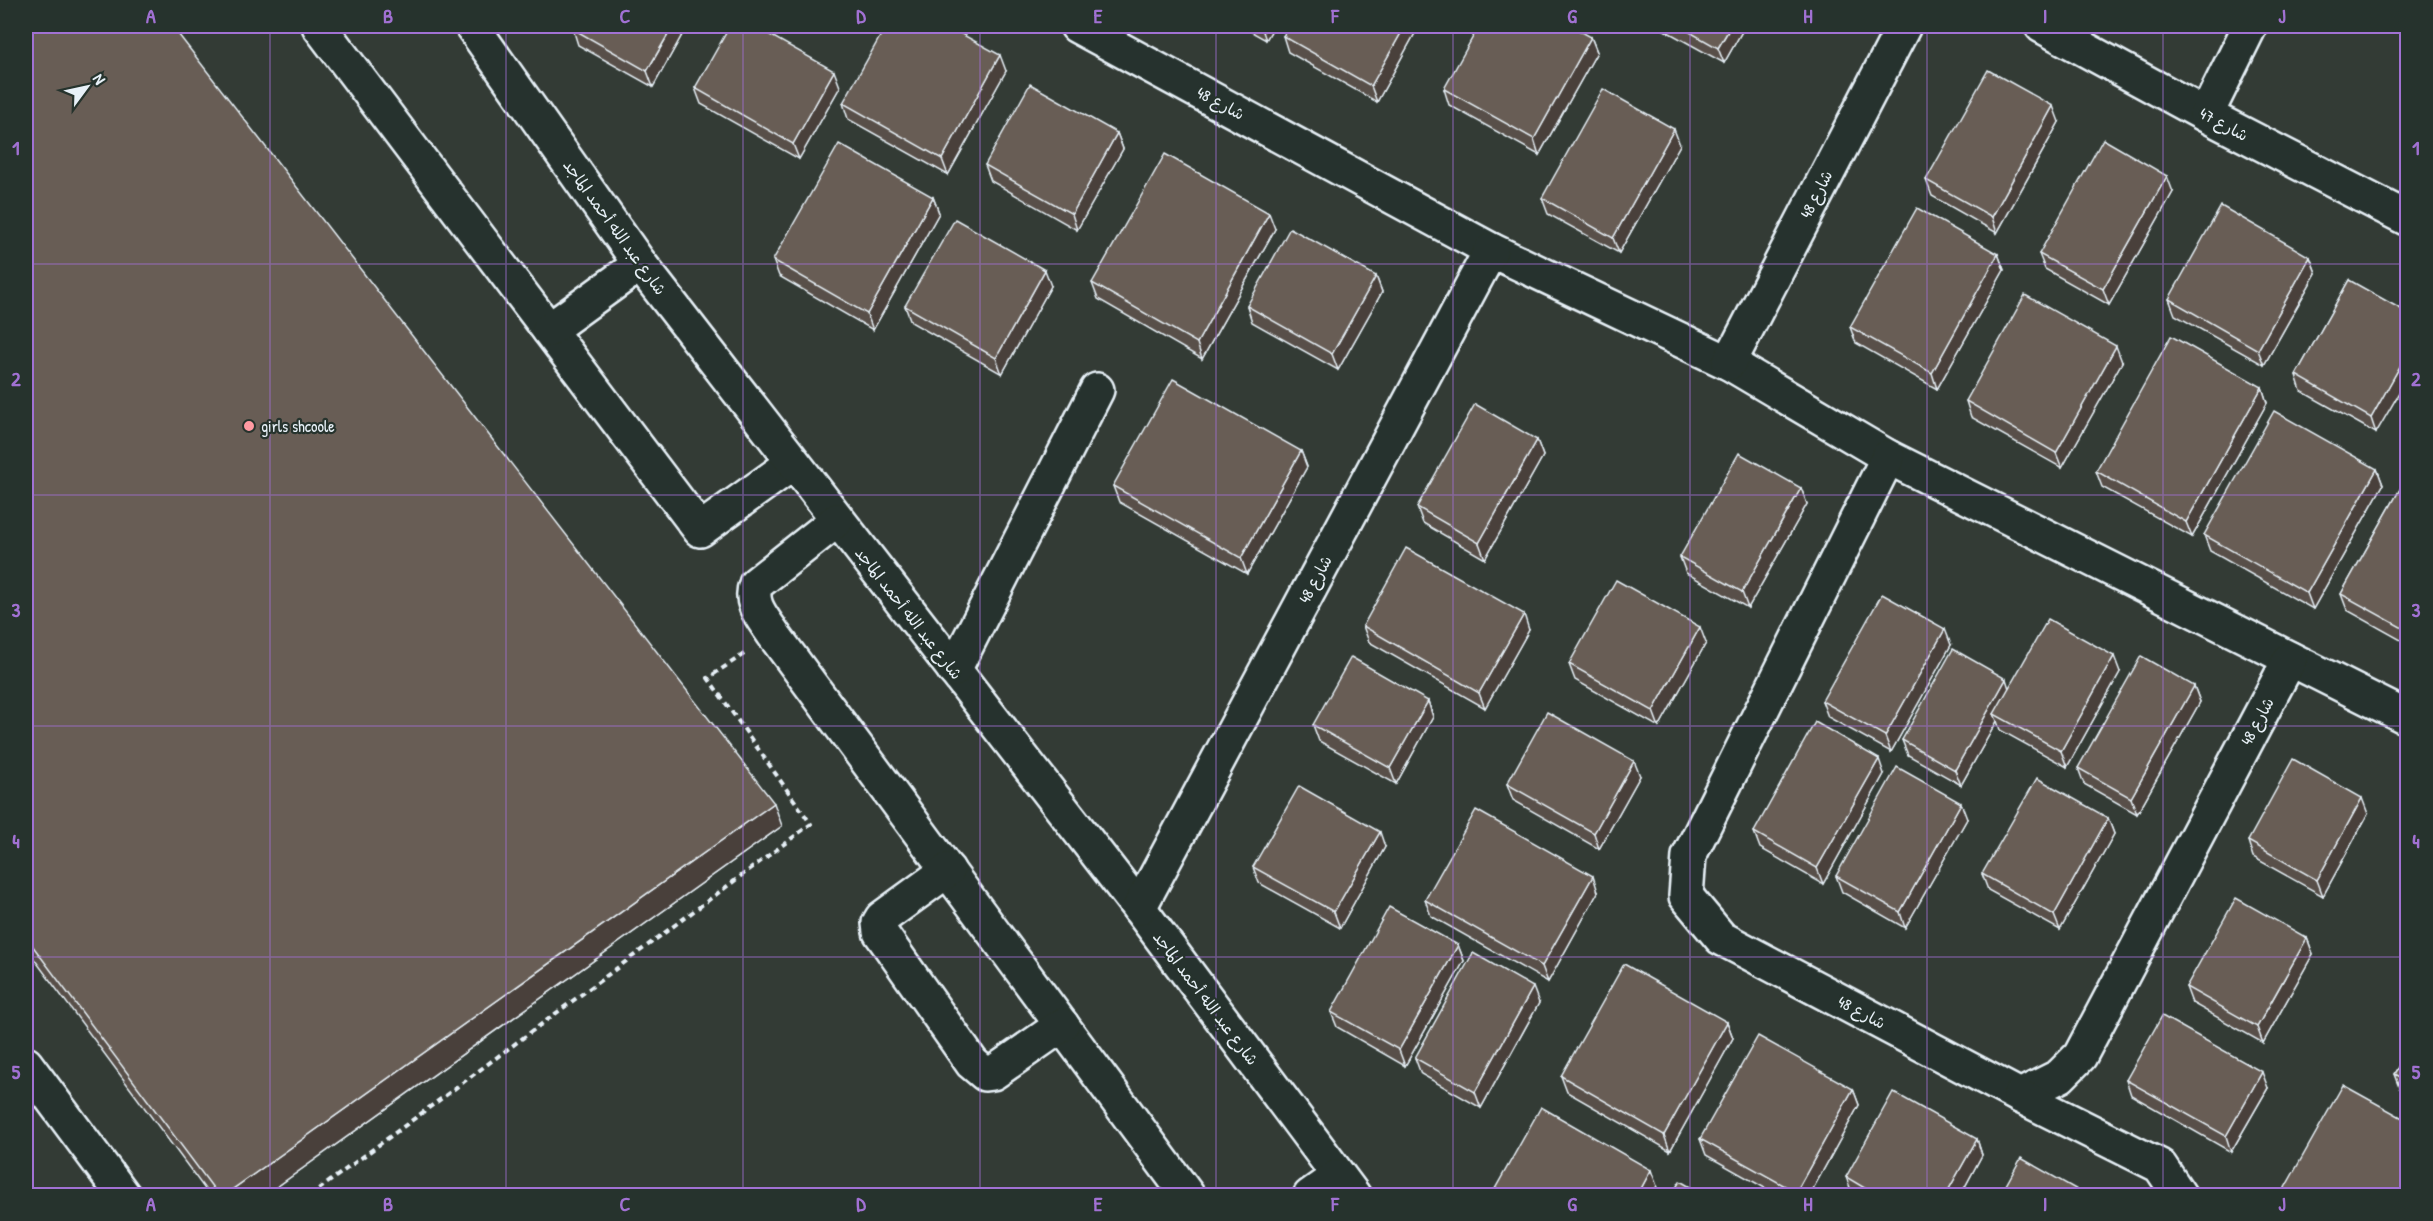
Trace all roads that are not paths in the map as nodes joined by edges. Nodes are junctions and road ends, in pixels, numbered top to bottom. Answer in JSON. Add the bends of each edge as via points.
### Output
{"nodes":[{"id":1,"x":319,"y":26,"type":"edge"},
{"id":2,"x":1077,"y":26,"type":"edge"},
{"id":3,"x":1904,"y":26,"type":"edge"},
{"id":4,"x":2042,"y":26,"type":"edge"},
{"id":5,"x":2250,"y":26,"type":"edge"},
{"id":6,"x":483,"y":31,"type":"edge"},
{"id":7,"x":2206,"y":115,"type":"junction"},
{"id":8,"x":2408,"y":219,"type":"edge"},
{"id":9,"x":1491,"y":250,"type":"junction"},
{"id":10,"x":640,"y":264,"type":"junction"},
{"id":11,"x":549,"y":330,"type":"junction"},
{"id":12,"x":1729,"y":363,"type":"junction"},
{"id":13,"x":1097,"y":390,"type":"dead end"},
{"id":14,"x":1888,"y":457,"type":"junction"},
{"id":15,"x":793,"y":463,"type":"junction"},
{"id":16,"x":837,"y":520,"type":"junction"},
{"id":17,"x":2290,"y":659,"type":"junction"},
{"id":18,"x":954,"y":670,"type":"junction"},
{"id":19,"x":2408,"y":718,"type":"edge"},
{"id":20,"x":948,"y":870,"type":"junction"},
{"id":21,"x":1138,"y":908,"type":"junction"},
{"id":22,"x":1062,"y":1024,"type":"junction"},
{"id":23,"x":26,"y":1064,"type":"edge"},
{"id":24,"x":2020,"y":1096,"type":"junction"},
{"id":25,"x":1346,"y":1186,"type":"edge"},
{"id":26,"x":124,"y":1196,"type":"edge"},
{"id":27,"x":1188,"y":1196,"type":"edge"},
{"id":28,"x":1310,"y":1196,"type":"edge"},
{"id":29,"x":2181,"y":1196,"type":"edge"}],
"edges":[{"from":1,"to":11,"type":"street"},
{"from":2,"to":9,"type":"street","name":"شارع 48"},
{"from":3,"to":12,"type":"street","name":"شارع 48"},
{"from":4,"to":7,"type":"street","name":"شارع 47"},
{"from":5,"to":7,"type":"street"},
{"from":6,"to":10,"type":"street","name":"شارع عبد الله أحمد الماجد"},
{"from":7,"to":8,"type":"street","name":"شارع 47"},
{"from":9,"to":12,"type":"street","name":"شارع 48"},
{"from":9,"to":21,"type":"street","name":"شارع 48"},
{"from":10,"to":11,"type":"street"},
{"from":10,"to":15,"type":"street","name":"شارع عبد الله أحمد الماجد"},
{"from":11,"to":15,"type":"street","via":[[700,530]]},
{"from":12,"to":14,"type":"street","name":"شارع 48"},
{"from":13,"to":18,"type":"street"},
{"from":14,"to":17,"type":"street","name":"شارع 48"},
{"from":14,"to":24,"type":"street","name":"شارع 48","via":[[1689,856],[1686,896],[1722,938]]},
{"from":15,"to":16,"type":"street","name":"شارع عبد الله أحمد الماجد"},
{"from":16,"to":18,"type":"street","name":"شارع عبد الله أحمد الماجد"},
{"from":16,"to":20,"type":"street","via":[[756,584],[755,604]]},
{"from":17,"to":19,"type":"street","name":"شارع 48"},
{"from":17,"to":24,"type":"street","name":"شارع 48","via":[[2080,1056],[2060,1076]]},
{"from":18,"to":21,"type":"street","name":"شارع عبد الله أحمد الماجد"},
{"from":20,"to":22,"type":"street"},
{"from":20,"to":22,"type":"street","via":[[882,918],[880,932],[972,1063],[985,1074],[993,1073]]},
{"from":21,"to":25,"type":"street","name":"شارع عبد الله أحمد الماجد"},
{"from":22,"to":27,"type":"street"},
{"from":23,"to":26,"type":"street"},
{"from":24,"to":29,"type":"street","via":[[2160,1166]]},
{"from":25,"to":28,"type":"street"}]}
